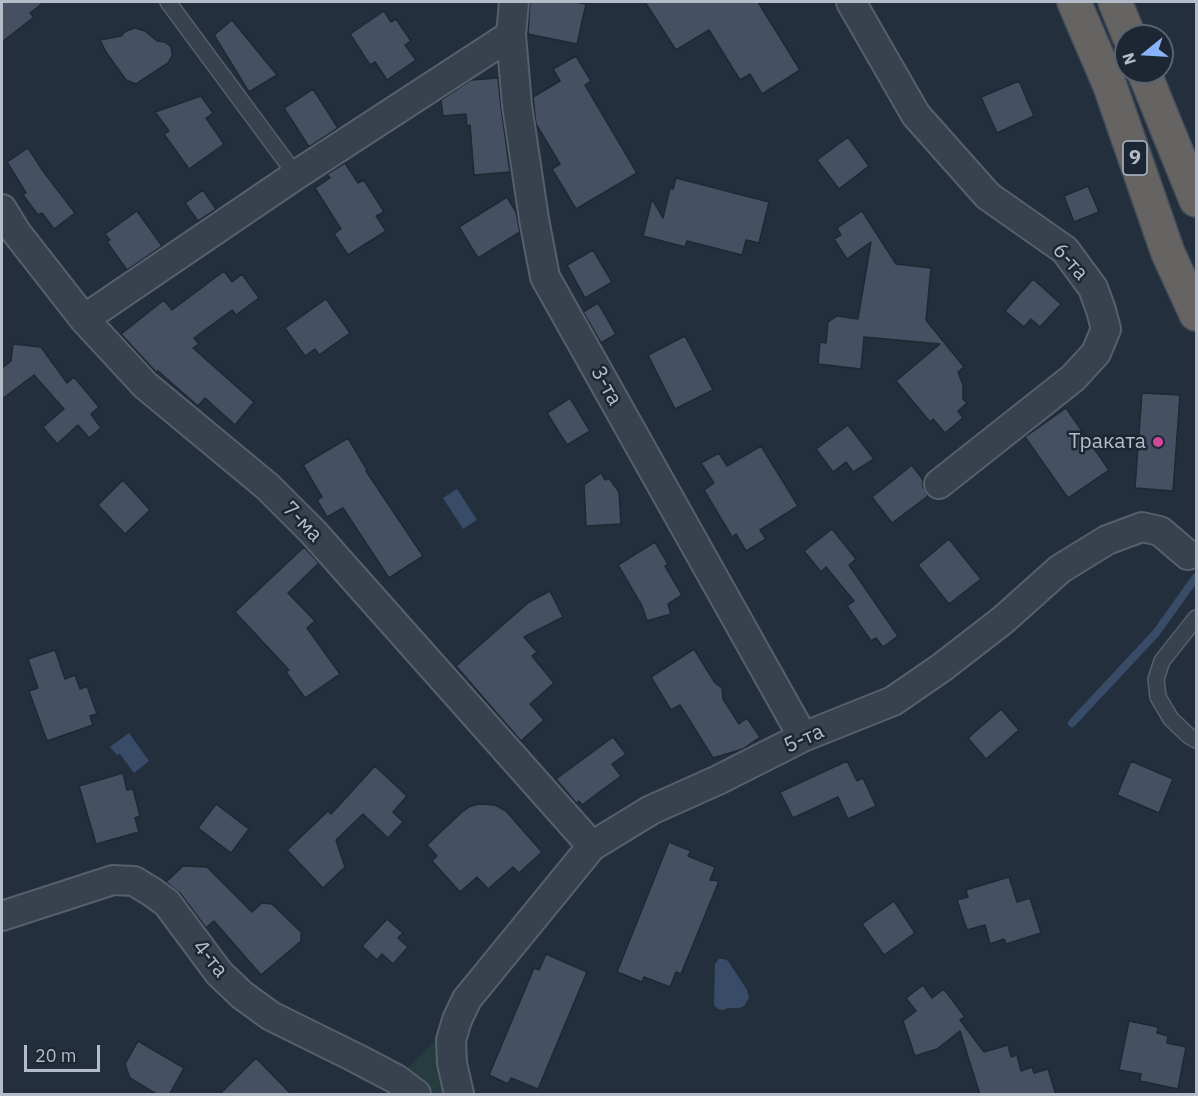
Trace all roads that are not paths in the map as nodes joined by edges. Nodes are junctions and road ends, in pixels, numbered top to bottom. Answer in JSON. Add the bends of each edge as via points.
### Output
{"nodes":[{"id":1,"x":168,"y":2,"type":"edge"},
{"id":2,"x":514,"y":2,"type":"edge"},
{"id":3,"x":851,"y":2,"type":"edge"},
{"id":4,"x":1074,"y":2,"type":"edge"},
{"id":5,"x":1115,"y":2,"type":"edge"},
{"id":6,"x":1124,"y":24,"type":"edge"},
{"id":7,"x":511,"y":35,"type":"junction"},
{"id":8,"x":1149,"y":84,"type":"edge"},
{"id":9,"x":296,"y":175,"type":"junction"},
{"id":10,"x":1197,"y":200,"type":"edge"},
{"id":11,"x":2,"y":209,"type":"edge"},
{"id":12,"x":1197,"y":314,"type":"edge"},
{"id":13,"x":84,"y":319,"type":"junction"},
{"id":14,"x":939,"y":484,"type":"dead end"},
{"id":15,"x":1188,"y":555,"type":"dead end"},
{"id":16,"x":1197,"y":618,"type":"edge"},
{"id":17,"x":803,"y":737,"type":"junction"},
{"id":18,"x":1197,"y":740,"type":"edge"},
{"id":19,"x":592,"y":846,"type":"junction"},
{"id":20,"x":2,"y":916,"type":"edge"},
{"id":21,"x":416,"y":1095,"type":"edge"},
{"id":22,"x":459,"y":1095,"type":"edge"}],
"edges":[{"from":1,"to":9,"type":"lane"},
{"from":2,"to":7,"type":"street","name":"3-та"},
{"from":3,"to":14,"type":"street","name":"6-та","via":[[916,115],[988,196],[1065,250],[1093,288],[1106,329],[1096,352],[1073,378]]},
{"from":4,"to":12,"type":"highway","number":"9","via":[[1110,86],[1168,253]]},
{"from":5,"to":6,"type":"highway"},
{"from":7,"to":9,"type":"street"},
{"from":7,"to":17,"type":"street","name":"3-та","via":[[517,105],[545,277]]},
{"from":8,"to":10,"type":"highway","number":"9"},
{"from":9,"to":13,"type":"street"},
{"from":11,"to":13,"type":"street","name":"7-ма"},
{"from":13,"to":19,"type":"street","name":"7-ма","via":[[145,385],[268,487],[305,525]]},
{"from":15,"to":17,"type":"street","name":"5-та","via":[[1160,531],[1142,527],[1107,540],[1060,568],[1003,620],[893,701]]},
{"from":16,"to":18,"type":"lane","via":[[1162,661],[1156,680],[1158,697],[1171,719]]},
{"from":17,"to":19,"type":"street","name":"5-та","via":[[651,810]]},
{"from":19,"to":22,"type":"street","name":"5-та","via":[[466,999],[451,1040]]},
{"from":20,"to":21,"type":"street","name":"4-та","via":[[113,879],[134,881],[167,903],[219,973],[242,995],[271,1016],[396,1079]]}]}
